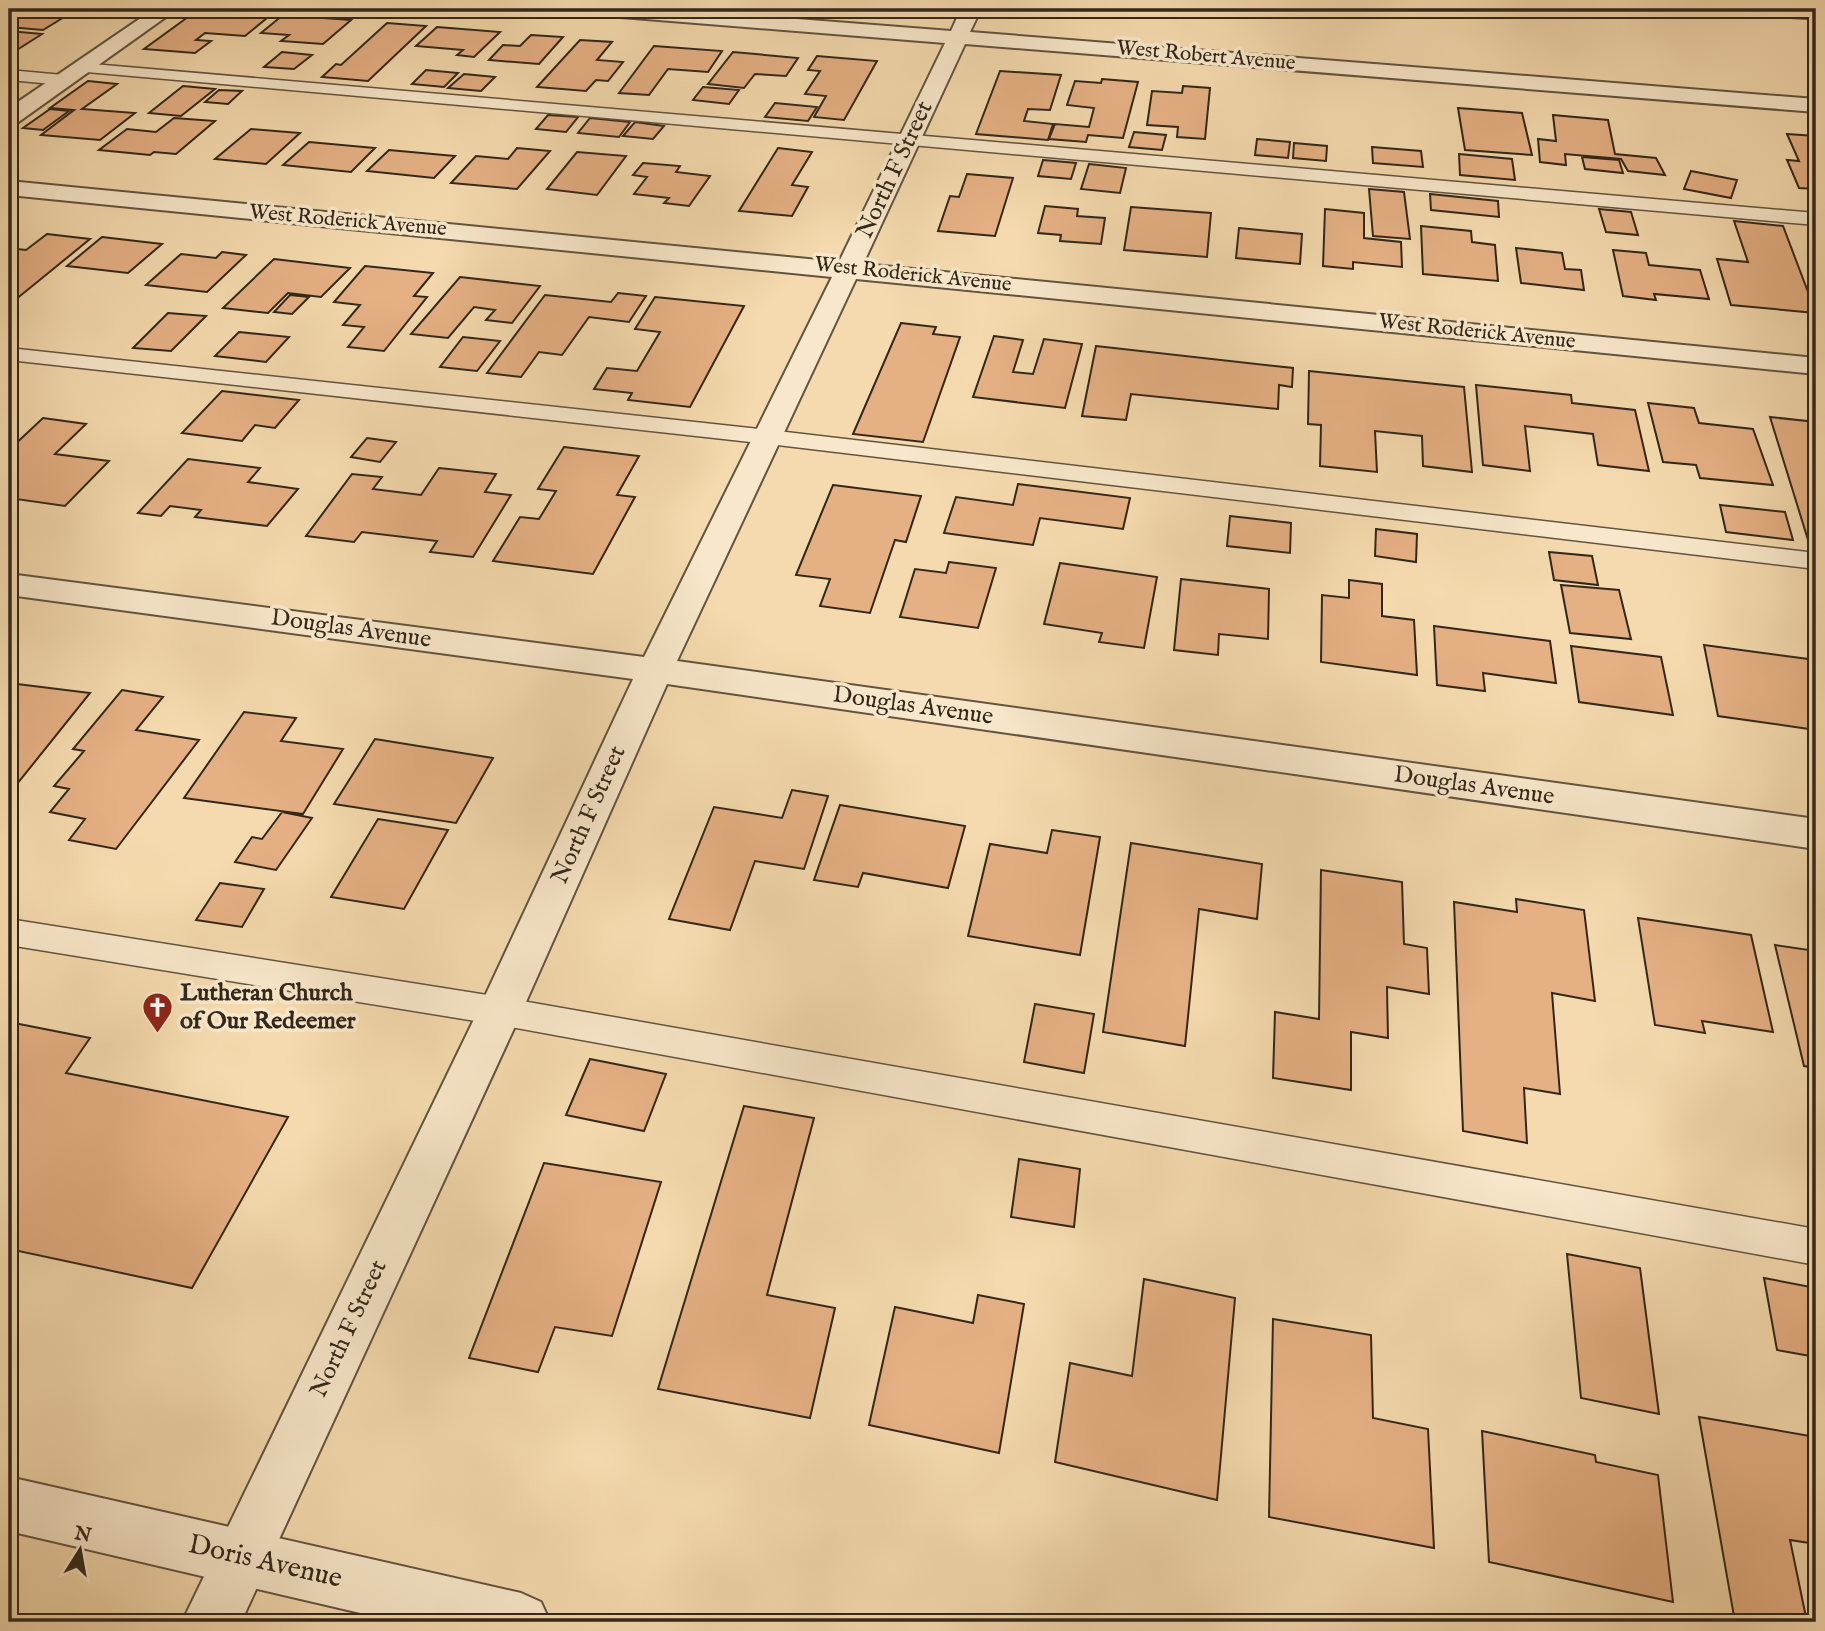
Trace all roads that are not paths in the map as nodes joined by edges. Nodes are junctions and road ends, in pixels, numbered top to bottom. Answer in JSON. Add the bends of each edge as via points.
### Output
{"nodes":[{"id":1,"x":167,"y":9,"type":"edge"},
{"id":2,"x":596,"y":9,"type":"edge"},
{"id":3,"x":1730,"y":9,"type":"edge"},
{"id":4,"x":1816,"y":15,"type":"edge"},
{"id":5,"x":964,"y":22,"type":"edge"},
{"id":6,"x":81,"y":68,"type":"junction"},
{"id":7,"x":9,"y":75,"type":"edge"},
{"id":8,"x":63,"y":80,"type":"junction"},
{"id":9,"x":1816,"y":105,"type":"edge"},
{"id":10,"x":9,"y":118,"type":"edge"},
{"id":11,"x":911,"y":138,"type":"junction"},
{"id":12,"x":9,"y":188,"type":"edge"},
{"id":13,"x":1816,"y":219,"type":"edge"},
{"id":14,"x":848,"y":269,"type":"junction"},
{"id":15,"x":9,"y":354,"type":"edge"},
{"id":16,"x":1816,"y":366,"type":"edge"},
{"id":17,"x":769,"y":437,"type":"junction"},
{"id":18,"x":1816,"y":561,"type":"edge"},
{"id":19,"x":9,"y":584,"type":"edge"},
{"id":20,"x":655,"y":670,"type":"junction"},
{"id":21,"x":1816,"y":834,"type":"edge"},
{"id":22,"x":9,"y":932,"type":"edge"},
{"id":23,"x":500,"y":1011,"type":"junction"},
{"id":24,"x":1816,"y":1247,"type":"edge"},
{"id":25,"x":9,"y":1504,"type":"edge"},
{"id":26,"x":242,"y":1556,"type":"junction"},
{"id":27,"x":211,"y":1622,"type":"edge"},
{"id":28,"x":521,"y":1622,"type":"edge"}],
"edges":[{"from":1,"to":6,"type":"street"},
{"from":2,"to":5,"type":"street","name":"West Robert Avenue"},
{"from":3,"to":4,"type":"lane"},
{"from":5,"to":9,"type":"street","name":"West Robert Avenue"},
{"from":5,"to":11,"type":"street","name":"North F Street"},
{"from":6,"to":8,"type":"street"},
{"from":6,"to":11,"type":"lane"},
{"from":7,"to":8,"type":"lane"},
{"from":8,"to":10,"type":"street"},
{"from":11,"to":13,"type":"lane"},
{"from":11,"to":14,"type":"street","name":"North F Street"},
{"from":12,"to":14,"type":"street","name":"West Roderick Avenue"},
{"from":14,"to":16,"type":"street","name":"West Roderick Avenue"},
{"from":14,"to":17,"type":"street","name":"North F Street"},
{"from":15,"to":17,"type":"lane"},
{"from":17,"to":18,"type":"lane"},
{"from":17,"to":20,"type":"street","name":"North F Street"},
{"from":19,"to":20,"type":"street","name":"Douglas Avenue"},
{"from":20,"to":21,"type":"street","name":"Douglas Avenue"},
{"from":20,"to":23,"type":"street","name":"North F Street"},
{"from":22,"to":23,"type":"lane"},
{"from":23,"to":24,"type":"lane"},
{"from":23,"to":26,"type":"street","name":"North F Street"},
{"from":25,"to":26,"type":"street","name":"Doris Avenue"},
{"from":26,"to":27,"type":"street","name":"North F Street"},
{"from":26,"to":28,"type":"street","name":"Doris Avenue"}]}
